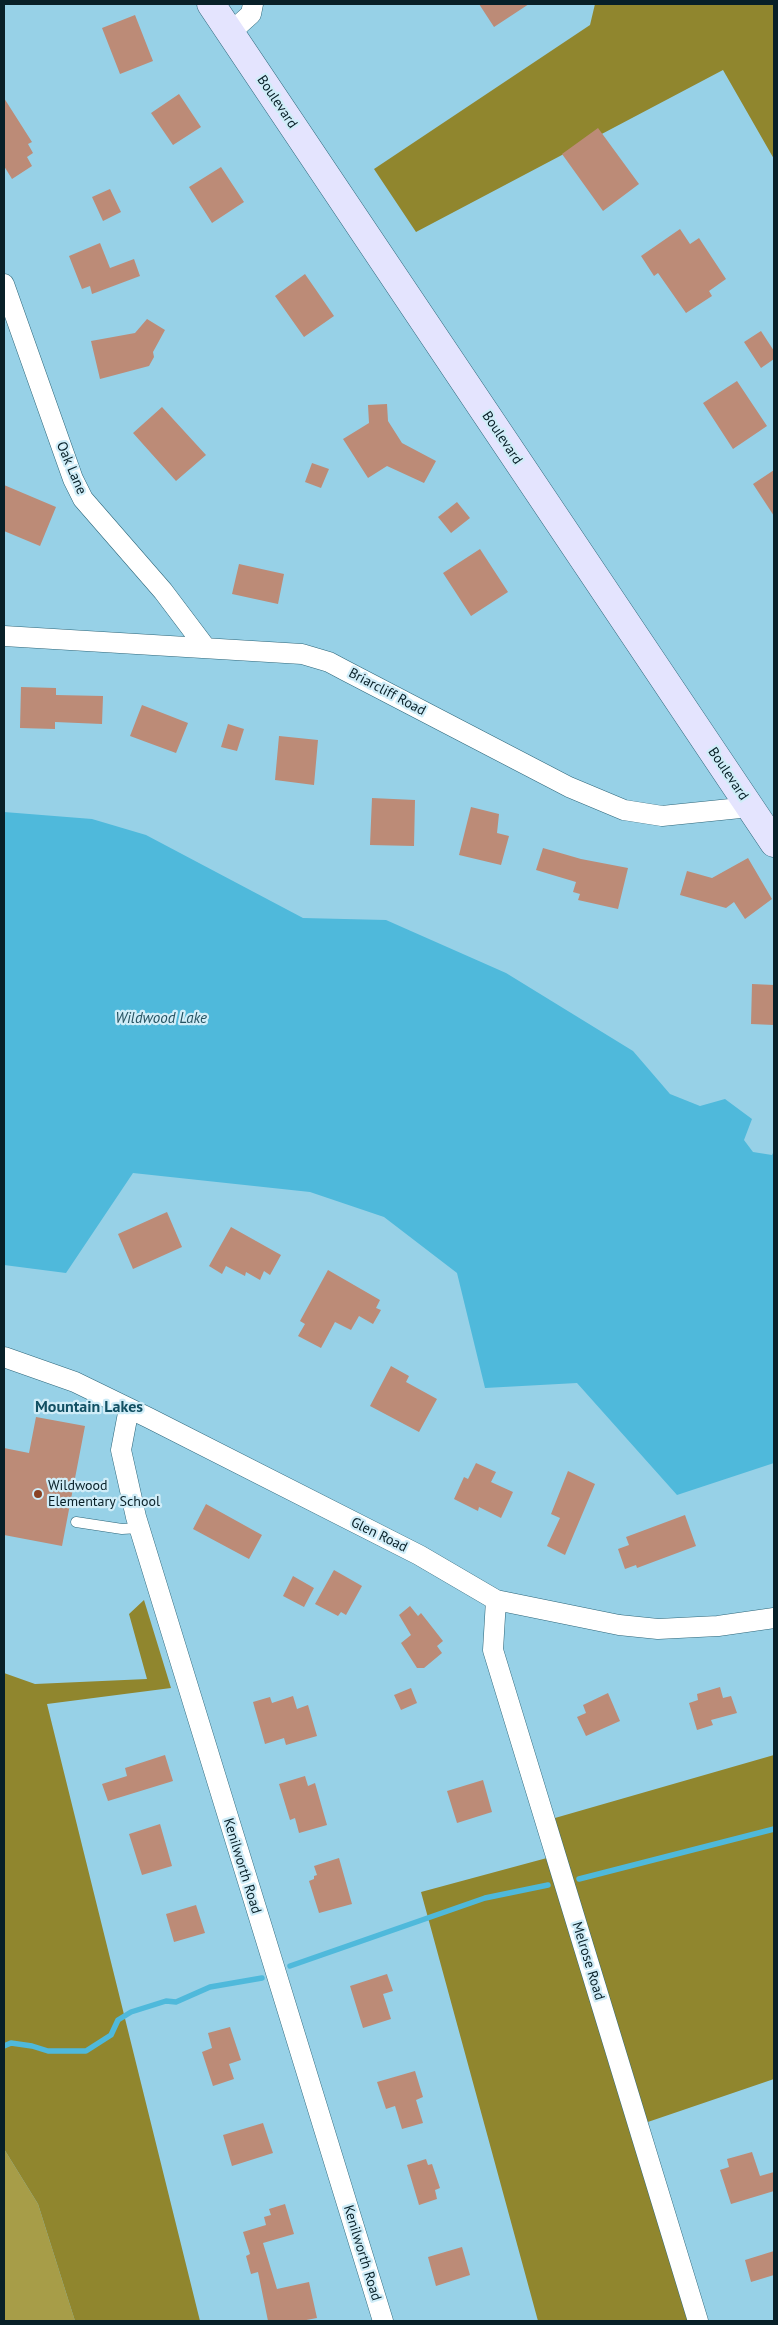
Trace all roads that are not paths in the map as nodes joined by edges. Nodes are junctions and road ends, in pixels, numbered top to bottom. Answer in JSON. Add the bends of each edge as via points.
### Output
{"nodes":[{"id":1,"x":211,"y":4,"type":"edge"},
{"id":2,"x":253,"y":4,"type":"edge"},
{"id":3,"x":230,"y":33,"type":"junction"},
{"id":4,"x":4,"y":284,"type":"edge"},
{"id":5,"x":4,"y":636,"type":"edge"},
{"id":6,"x":206,"y":648,"type":"junction"},
{"id":7,"x":760,"y":814,"type":"edge"},
{"id":8,"x":774,"y":844,"type":"edge"},
{"id":9,"x":4,"y":1357,"type":"edge"},
{"id":10,"x":128,"y":1408,"type":"junction"},
{"id":11,"x":76,"y":1522,"type":"dead end"},
{"id":12,"x":139,"y":1528,"type":"junction"},
{"id":13,"x":496,"y":1600,"type":"junction"},
{"id":14,"x":774,"y":1618,"type":"edge"},
{"id":15,"x":383,"y":2321,"type":"edge"},
{"id":16,"x":698,"y":2321,"type":"edge"}],
"edges":[{"from":1,"to":3,"type":"main road","name":"Boulevard"},
{"from":2,"to":3,"type":"street","via":[[252,14]]},
{"from":3,"to":7,"type":"main road","name":"Boulevard"},
{"from":4,"to":6,"type":"street","name":"Oak Lane","via":[[73,479],[84,499],[163,591]]},
{"from":5,"to":6,"type":"street","name":"Briarcliff Road"},
{"from":6,"to":7,"type":"street","name":"Briarcliff Road","via":[[302,654],[329,662],[569,787],[624,810],[662,816]]},
{"from":7,"to":8,"type":"main road","name":"Boulevard"},
{"from":9,"to":10,"type":"street","name":"Glen Road","via":[[75,1382]]},
{"from":10,"to":12,"type":"street","name":"Kenilworth Road","via":[[121,1450]]},
{"from":10,"to":13,"type":"street","name":"Glen Road","via":[[419,1555]]},
{"from":11,"to":12,"type":"lane","via":[[122,1529]]},
{"from":12,"to":15,"type":"street","name":"Kenilworth Road"},
{"from":13,"to":14,"type":"street","name":"Glen Road","via":[[619,1626],[718,1626]]},
{"from":13,"to":16,"type":"street","name":"Melrose Road","via":[[493,1650]]}]}
